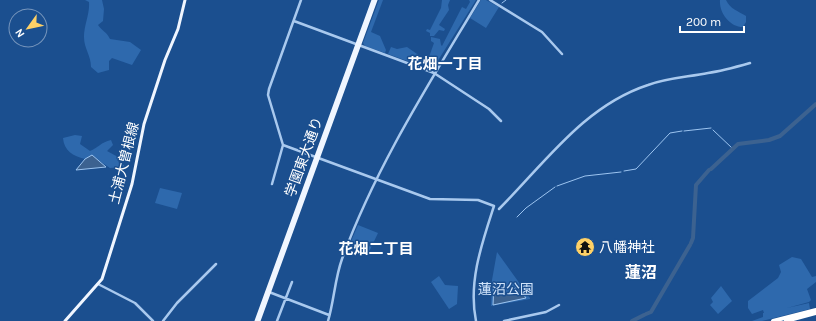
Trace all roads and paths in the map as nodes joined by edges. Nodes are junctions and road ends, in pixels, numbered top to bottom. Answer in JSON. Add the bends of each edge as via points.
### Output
{"nodes":[{"id":1,"x":185,"y":0,"type":"edge"},
{"id":2,"x":301,"y":0,"type":"edge"},
{"id":3,"x":373,"y":0,"type":"edge"},
{"id":4,"x":376,"y":0,"type":"edge"},
{"id":5,"x":478,"y":0,"type":"edge"},
{"id":6,"x":490,"y":0,"type":"edge"},
{"id":7,"x":294,"y":21,"type":"junction"},
{"id":8,"x":358,"y":45,"type":"junction"},
{"id":9,"x":562,"y":54,"type":"dead end"},
{"id":10,"x":750,"y":63,"type":"dead end"},
{"id":11,"x":434,"y":73,"type":"junction"},
{"id":12,"x":501,"y":121,"type":"dead end"},
{"id":13,"x":283,"y":145,"type":"junction"},
{"id":14,"x":317,"y":157,"type":"junction"},
{"id":15,"x":376,"y":179,"type":"junction"},
{"id":16,"x":272,"y":184,"type":"dead end"},
{"id":17,"x":499,"y":208,"type":"dead end"},
{"id":18,"x":216,"y":264,"type":"dead end"},
{"id":19,"x":292,"y":282,"type":"dead end"},
{"id":20,"x":98,"y":284,"type":"junction"},
{"id":21,"x":269,"y":292,"type":"junction"},
{"id":22,"x":285,"y":298,"type":"junction"},
{"id":23,"x":559,"y":305,"type":"dead end"},
{"id":24,"x":816,"y":310,"type":"edge"},
{"id":25,"x":816,"y":313,"type":"edge"},
{"id":26,"x":329,"y":315,"type":"junction"},
{"id":27,"x":66,"y":321,"type":"edge"},
{"id":28,"x":153,"y":321,"type":"edge"},
{"id":29,"x":163,"y":321,"type":"edge"},
{"id":30,"x":256,"y":321,"type":"edge"},
{"id":31,"x":259,"y":321,"type":"edge"},
{"id":32,"x":277,"y":321,"type":"edge"},
{"id":33,"x":328,"y":321,"type":"edge"},
{"id":34,"x":476,"y":321,"type":"edge"},
{"id":35,"x":504,"y":321,"type":"edge"},
{"id":36,"x":773,"y":321,"type":"edge"},
{"id":37,"x":786,"y":321,"type":"edge"}],
"edges":[{"from":1,"to":20,"type":"main road","name":"土浦大曽根線","via":[[178,29],[144,124],[135,169],[115,240]]},
{"from":2,"to":7,"type":"street"},
{"from":3,"to":8,"type":"main road","name":"学園東大通り"},
{"from":4,"to":8,"type":"main road","name":"学園東大通り"},
{"from":5,"to":11,"type":"street"},
{"from":6,"to":9,"type":"street","via":[[542,32]]},
{"from":7,"to":8,"type":"street"},
{"from":7,"to":13,"type":"street","via":[[268,93]]},
{"from":8,"to":11,"type":"street"},
{"from":8,"to":14,"type":"main road","name":"学園東大通り"},
{"from":10,"to":17,"type":"street","via":[[648,85],[622,96],[571,133]]},
{"from":11,"to":12,"type":"street","via":[[489,108]]},
{"from":11,"to":15,"type":"street"},
{"from":13,"to":14,"type":"street"},
{"from":13,"to":16,"type":"street"},
{"from":14,"to":15,"type":"street"},
{"from":14,"to":21,"type":"main road","name":"学園東大通り"},
{"from":14,"to":30,"type":"main road","name":"学園東大通り"},
{"from":15,"to":26,"type":"street","via":[[342,260]]},
{"from":15,"to":34,"type":"street","via":[[430,198],[478,200],[494,206],[478,259],[474,296]]},
{"from":18,"to":29,"type":"street","via":[[177,303]]},
{"from":19,"to":22,"type":"street"},
{"from":20,"to":27,"type":"main road","name":"土浦大曽根線"},
{"from":20,"to":28,"type":"street","via":[[134,303]]},
{"from":21,"to":22,"type":"street"},
{"from":21,"to":31,"type":"main road","name":"学園東大通り"},
{"from":22,"to":26,"type":"street"},
{"from":22,"to":32,"type":"street"},
{"from":23,"to":35,"type":"street","via":[[546,312]]},
{"from":24,"to":36,"type":"highway"},
{"from":25,"to":37,"type":"highway"},
{"from":26,"to":33,"type":"street"}]}
